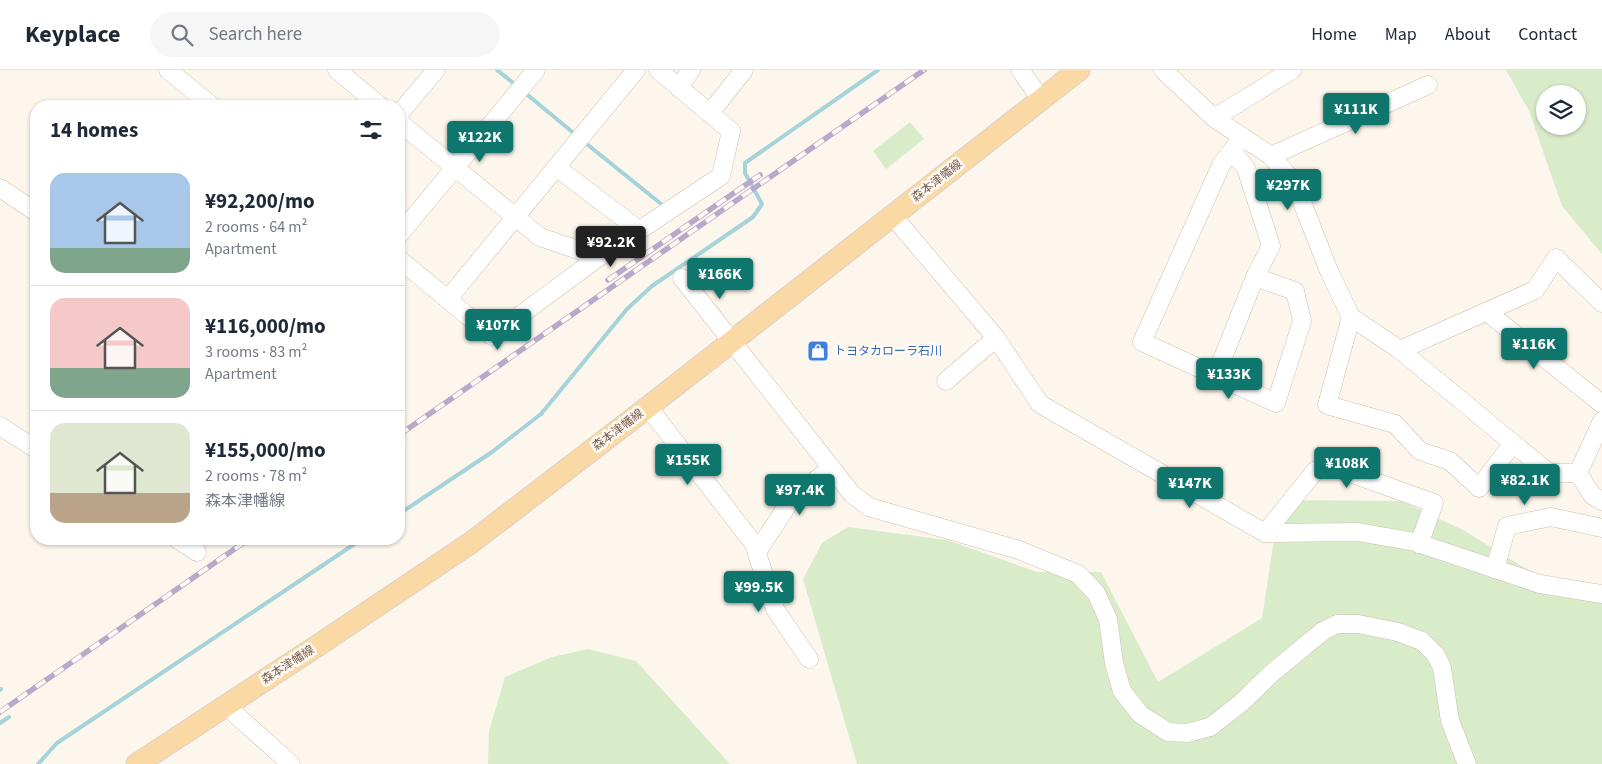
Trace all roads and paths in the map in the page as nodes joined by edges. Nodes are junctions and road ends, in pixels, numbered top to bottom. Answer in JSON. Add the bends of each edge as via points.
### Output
{"nodes":[{"id":1,"x":168,"y":70,"type":"edge"},
{"id":2,"x":337,"y":70,"type":"edge"},
{"id":3,"x":536,"y":70,"type":"edge"},
{"id":4,"x":636,"y":70,"type":"edge"},
{"id":5,"x":658,"y":70,"type":"edge"},
{"id":6,"x":691,"y":70,"type":"edge"},
{"id":7,"x":744,"y":70,"type":"edge"},
{"id":8,"x":1020,"y":70,"type":"edge"},
{"id":9,"x":1079,"y":70,"type":"edge"},
{"id":10,"x":1163,"y":70,"type":"edge"},
{"id":11,"x":1292,"y":70,"type":"edge"},
{"id":12,"x":427,"y":73,"type":"edge"},
{"id":13,"x":1428,"y":85,"type":"dead end"},
{"id":14,"x":679,"y":86,"type":"junction"},
{"id":15,"x":1041,"y":99,"type":"junction"},
{"id":16,"x":205,"y":100,"type":"edge"},
{"id":17,"x":373,"y":100,"type":"edge"},
{"id":18,"x":405,"y":105,"type":"edge"},
{"id":19,"x":710,"y":113,"type":"junction"},
{"id":20,"x":1214,"y":118,"type":"junction"},
{"id":21,"x":405,"y":127,"type":"edge"},
{"id":22,"x":1243,"y":137,"type":"junction"},
{"id":23,"x":1232,"y":152,"type":"junction"},
{"id":24,"x":1271,"y":156,"type":"junction"},
{"id":25,"x":455,"y":167,"type":"junction"},
{"id":26,"x":556,"y":167,"type":"junction"},
{"id":27,"x":0,"y":188,"type":"edge"},
{"id":28,"x":30,"y":208,"type":"edge"},
{"id":29,"x":892,"y":216,"type":"junction"},
{"id":30,"x":516,"y":217,"type":"junction"},
{"id":31,"x":405,"y":228,"type":"edge"},
{"id":32,"x":638,"y":230,"type":"junction"},
{"id":33,"x":599,"y":257,"type":"junction"},
{"id":34,"x":405,"y":264,"type":"edge"},
{"id":35,"x":1255,"y":277,"type":"junction"},
{"id":36,"x":682,"y":278,"type":"dead end"},
{"id":37,"x":448,"y":299,"type":"junction"},
{"id":38,"x":1602,"y":303,"type":"edge"},
{"id":39,"x":1487,"y":312,"type":"junction"},
{"id":40,"x":1352,"y":316,"type":"junction"},
{"id":41,"x":996,"y":338,"type":"junction"},
{"id":42,"x":732,"y":342,"type":"junction"},
{"id":43,"x":1400,"y":350,"type":"junction"},
{"id":44,"x":1216,"y":375,"type":"junction"},
{"id":45,"x":946,"y":381,"type":"dead end"},
{"id":46,"x":1602,"y":404,"type":"edge"},
{"id":47,"x":648,"y":407,"type":"junction"},
{"id":48,"x":1602,"y":421,"type":"edge"},
{"id":49,"x":0,"y":426,"type":"edge"},
{"id":50,"x":1513,"y":443,"type":"junction"},
{"id":51,"x":30,"y":445,"type":"edge"},
{"id":52,"x":831,"y":468,"type":"junction"},
{"id":53,"x":1578,"y":473,"type":"junction"},
{"id":54,"x":1602,"y":501,"type":"edge"},
{"id":55,"x":1602,"y":528,"type":"edge"},
{"id":56,"x":1265,"y":533,"type":"junction"},
{"id":57,"x":1419,"y":544,"type":"junction"},
{"id":58,"x":186,"y":545,"type":"edge"},
{"id":59,"x":197,"y":552,"type":"dead end"},
{"id":60,"x":757,"y":552,"type":"junction"},
{"id":61,"x":1495,"y":569,"type":"junction"},
{"id":62,"x":1602,"y":594,"type":"edge"},
{"id":63,"x":809,"y":659,"type":"dead end"},
{"id":64,"x":229,"y":704,"type":"junction"},
{"id":65,"x":137,"y":764,"type":"edge"},
{"id":66,"x":291,"y":764,"type":"edge"},
{"id":67,"x":1466,"y":764,"type":"edge"}],
"edges":[{"from":1,"to":16,"type":"street"},
{"from":2,"to":17,"type":"street"},
{"from":3,"to":25,"type":"street"},
{"from":4,"to":26,"type":"street"},
{"from":5,"to":14,"type":"street"},
{"from":6,"to":14,"type":"street"},
{"from":7,"to":19,"type":"street"},
{"from":8,"to":15,"type":"street"},
{"from":9,"to":15,"type":"main road","name":"森本津幡線"},
{"from":10,"to":20,"type":"street"},
{"from":11,"to":20,"type":"street"},
{"from":12,"to":18,"type":"street"},
{"from":13,"to":24,"type":"street"},
{"from":14,"to":19,"type":"street"},
{"from":15,"to":29,"type":"main road","name":"森本津幡線"},
{"from":19,"to":32,"type":"street","via":[[731,132],[721,176]]},
{"from":20,"to":22,"type":"street"},
{"from":21,"to":25,"type":"street"},
{"from":22,"to":23,"type":"street"},
{"from":22,"to":24,"type":"street"},
{"from":23,"to":35,"type":"street","via":[[1246,168],[1271,246]]},
{"from":23,"to":44,"type":"street","via":[[1222,163],[1142,342]]},
{"from":24,"to":40,"type":"street","via":[[1294,182],[1329,271]]},
{"from":25,"to":30,"type":"street"},
{"from":25,"to":31,"type":"street"},
{"from":26,"to":30,"type":"street"},
{"from":26,"to":32,"type":"street"},
{"from":27,"to":28,"type":"street"},
{"from":29,"to":41,"type":"street"},
{"from":29,"to":42,"type":"main road","name":"森本津幡線"},
{"from":30,"to":33,"type":"street","via":[[540,237]]},
{"from":30,"to":37,"type":"street"},
{"from":32,"to":33,"type":"street"},
{"from":33,"to":37,"type":"street","via":[[492,336]]},
{"from":34,"to":37,"type":"street"},
{"from":35,"to":44,"type":"street"},
{"from":35,"to":44,"type":"street","via":[[1295,292],[1302,321],[1276,403]]},
{"from":36,"to":42,"type":"street"},
{"from":38,"to":39,"type":"street","via":[[1556,258],[1535,290]]},
{"from":39,"to":43,"type":"street"},
{"from":39,"to":46,"type":"street"},
{"from":40,"to":43,"type":"street"},
{"from":40,"to":50,"type":"street","via":[[1327,405],[1395,424],[1420,451],[1450,461],[1478,488]]},
{"from":41,"to":45,"type":"street"},
{"from":41,"to":56,"type":"street","via":[[1040,404]]},
{"from":42,"to":47,"type":"main road","name":"森本津幡線"},
{"from":42,"to":52,"type":"street"},
{"from":43,"to":50,"type":"street"},
{"from":47,"to":60,"type":"street"},
{"from":47,"to":64,"type":"main road","name":"森本津幡線","via":[[472,542]]},
{"from":48,"to":53,"type":"street"},
{"from":49,"to":51,"type":"street"},
{"from":50,"to":53,"type":"street","via":[[1549,473]]},
{"from":52,"to":60,"type":"street","via":[[791,500]]},
{"from":52,"to":67,"type":"street","via":[[852,494],[869,507],[1019,550],[1078,574],[1096,593],[1108,619],[1114,663],[1122,691],[1140,714],[1168,732],[1187,733],[1210,728],[1323,631],[1337,624],[1358,624],[1398,632],[1422,641],[1436,655],[1442,668],[1450,721]]},
{"from":53,"to":54,"type":"street","via":[[1592,495]]},
{"from":55,"to":61,"type":"street","via":[[1551,516],[1507,526]]},
{"from":56,"to":57,"type":"street","via":[[1358,532]]},
{"from":56,"to":57,"type":"street","via":[[1316,470],[1333,466],[1434,503]]},
{"from":57,"to":61,"type":"street"},
{"from":58,"to":59,"type":"street"},
{"from":60,"to":63,"type":"street","via":[[775,609]]},
{"from":61,"to":62,"type":"street","via":[[1540,584]]},
{"from":64,"to":65,"type":"main road","name":"森本津幡線"},
{"from":64,"to":66,"type":"street"}]}
